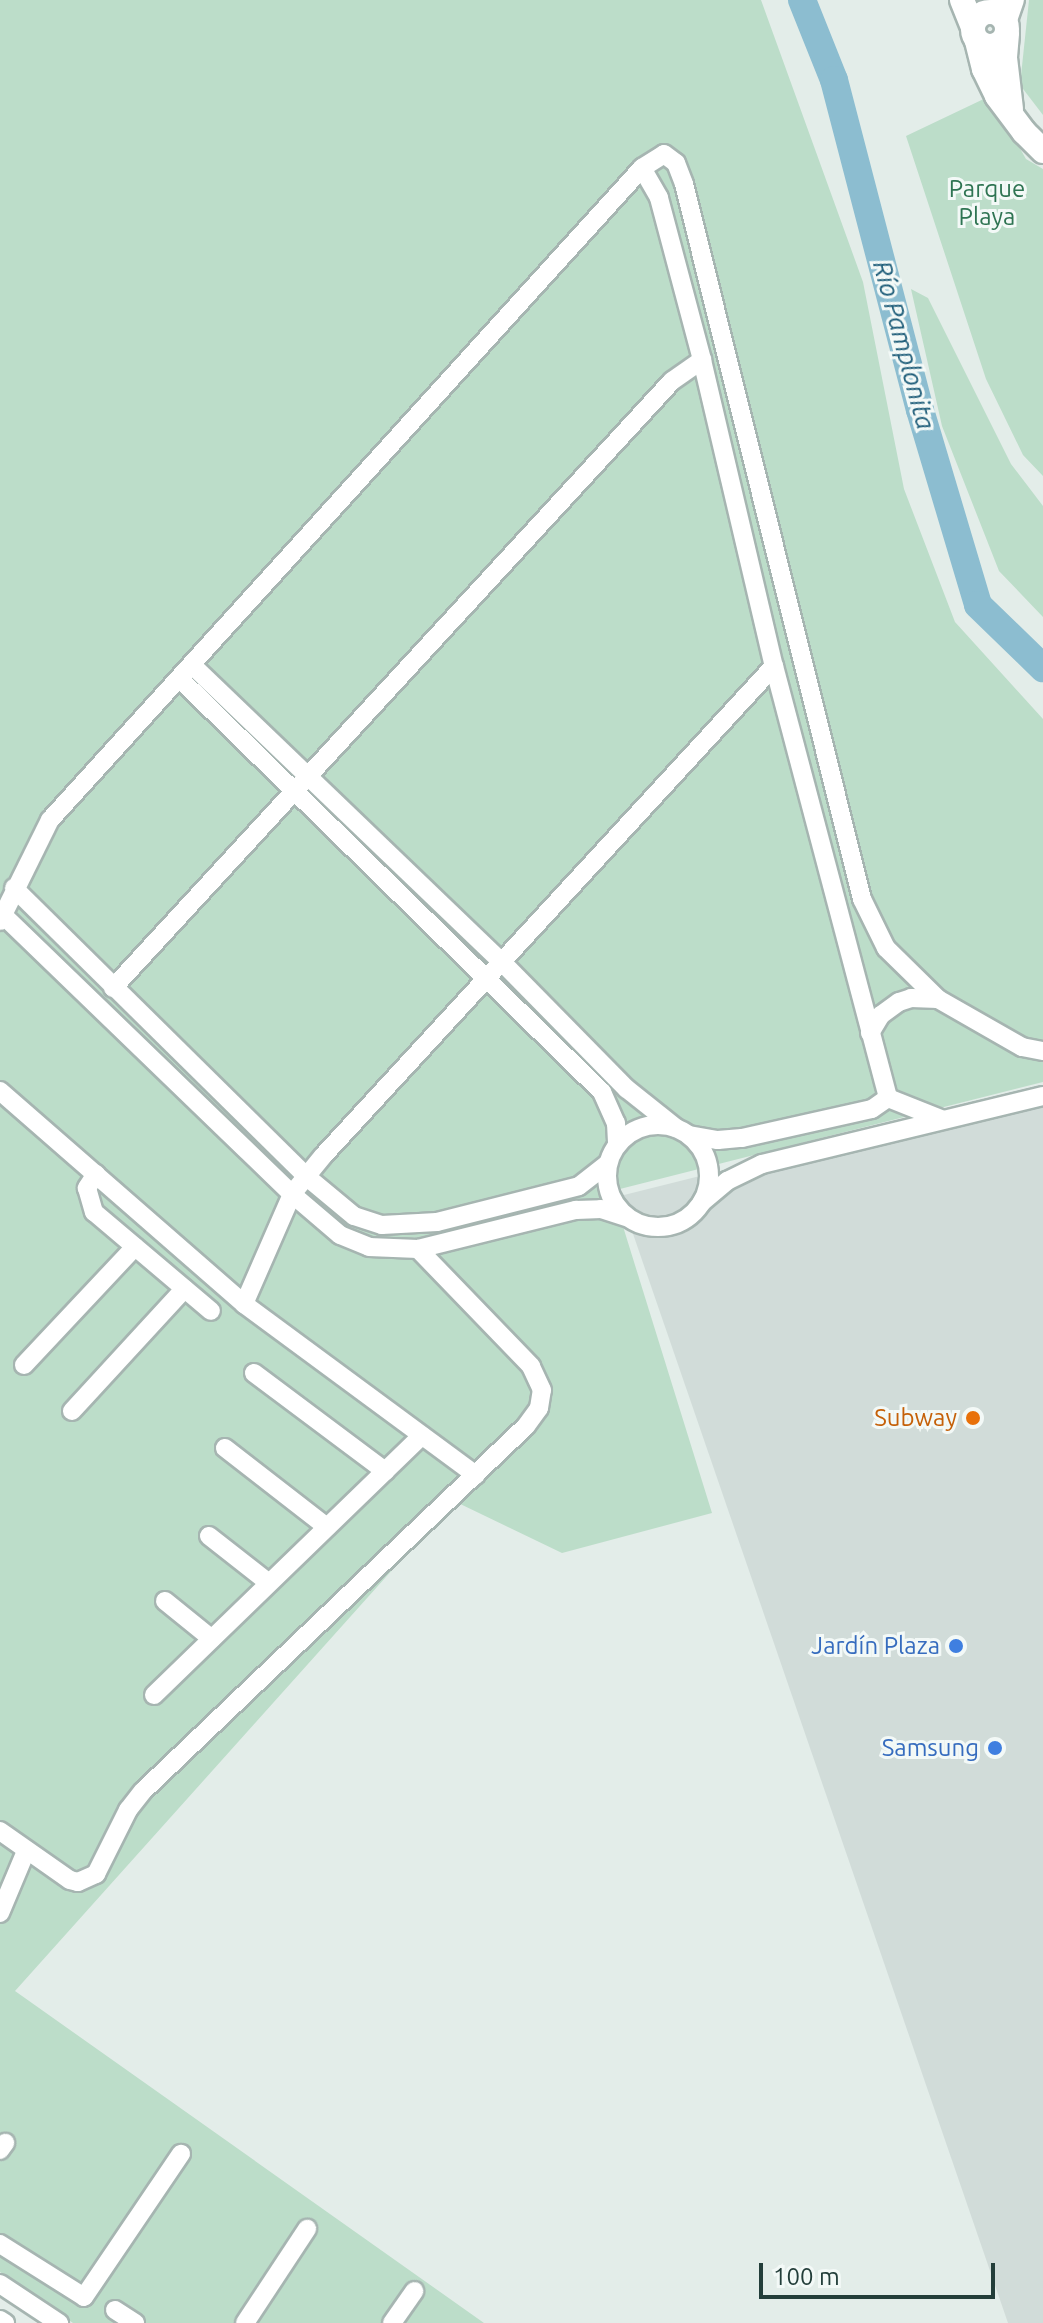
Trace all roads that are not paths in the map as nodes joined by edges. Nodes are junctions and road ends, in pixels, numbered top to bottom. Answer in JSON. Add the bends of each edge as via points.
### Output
{"nodes":[{"id":1,"x":962,"y":0,"type":"edge"},
{"id":2,"x":1000,"y":11,"type":"edge"},
{"id":3,"x":975,"y":34,"type":"junction"},
{"id":4,"x":1016,"y":122,"type":"junction"},
{"id":5,"x":1043,"y":151,"type":"edge"},
{"id":6,"x":642,"y":168,"type":"junction"},
{"id":7,"x":702,"y":360,"type":"junction"},
{"id":8,"x":774,"y":666,"type":"junction"},
{"id":9,"x":186,"y":672,"type":"junction"},
{"id":10,"x":308,"y":776,"type":"junction"},
{"id":11,"x":295,"y":791,"type":"junction"},
{"id":12,"x":14,"y":888,"type":"junction"},
{"id":13,"x":1,"y":918,"type":"edge"},
{"id":14,"x":502,"y":962,"type":"junction"},
{"id":15,"x":486,"y":979,"type":"junction"},
{"id":16,"x":113,"y":988,"type":"junction"},
{"id":17,"x":938,"y":999,"type":"junction"},
{"id":18,"x":870,"y":1033,"type":"junction"},
{"id":19,"x":1043,"y":1051,"type":"edge"},
{"id":20,"x":0,"y":1091,"type":"edge"},
{"id":21,"x":1043,"y":1096,"type":"edge"},
{"id":22,"x":888,"y":1098,"type":"junction"},
{"id":23,"x":941,"y":1119,"type":"junction"},
{"id":24,"x":683,"y":1132,"type":"junction"},
{"id":25,"x":617,"y":1144,"type":"junction"},
{"id":26,"x":607,"y":1164,"type":"junction"},
{"id":27,"x":96,"y":1174,"type":"junction"},
{"id":28,"x":307,"y":1177,"type":"junction"},
{"id":29,"x":292,"y":1194,"type":"junction"},
{"id":30,"x":702,"y":1202,"type":"junction"},
{"id":31,"x":626,"y":1217,"type":"junction"},
{"id":32,"x":456,"y":1242,"type":"junction"},
{"id":33,"x":135,"y":1247,"type":"junction"},
{"id":34,"x":418,"y":1249,"type":"junction"},
{"id":35,"x":452,"y":1284,"type":"junction"},
{"id":36,"x":184,"y":1289,"type":"junction"},
{"id":37,"x":244,"y":1304,"type":"junction"},
{"id":38,"x":211,"y":1311,"type":"dead end"},
{"id":39,"x":24,"y":1365,"type":"dead end"},
{"id":40,"x":254,"y":1373,"type":"dead end"},
{"id":41,"x":72,"y":1411,"type":"dead end"},
{"id":42,"x":422,"y":1435,"type":"junction"},
{"id":43,"x":225,"y":1448,"type":"dead end"},
{"id":44,"x":385,"y":1471,"type":"junction"},
{"id":45,"x":476,"y":1475,"type":"junction"},
{"id":46,"x":327,"y":1527,"type":"junction"},
{"id":47,"x":209,"y":1536,"type":"dead end"},
{"id":48,"x":269,"y":1583,"type":"junction"},
{"id":49,"x":165,"y":1601,"type":"dead end"},
{"id":50,"x":212,"y":1639,"type":"junction"},
{"id":51,"x":154,"y":1695,"type":"dead end"},
{"id":52,"x":0,"y":1831,"type":"edge"},
{"id":53,"x":26,"y":1851,"type":"junction"},
{"id":54,"x":0,"y":1913,"type":"edge"},
{"id":55,"x":181,"y":2154,"type":"dead end"},
{"id":56,"x":307,"y":2229,"type":"dead end"},
{"id":57,"x":0,"y":2244,"type":"edge"},
{"id":58,"x":0,"y":2284,"type":"edge"},
{"id":59,"x":414,"y":2291,"type":"dead end"},
{"id":60,"x":115,"y":2310,"type":"dead end"},
{"id":61,"x":0,"y":2320,"type":"edge"},
{"id":62,"x":5,"y":2323,"type":"edge"},
{"id":63,"x":59,"y":2323,"type":"edge"},
{"id":64,"x":135,"y":2323,"type":"edge"},
{"id":65,"x":245,"y":2323,"type":"edge"},
{"id":66,"x":392,"y":2323,"type":"edge"}],
"edges":[{"from":1,"to":3,"type":"main road"},
{"from":2,"to":3,"type":"main road","via":[[983,14]]},
{"from":2,"to":4,"type":"main road"},
{"from":3,"to":4,"type":"main road","via":[[990,82]]},
{"from":4,"to":5,"type":"main road"},
{"from":6,"to":7,"type":"street","via":[[659,198]]},
{"from":6,"to":9,"type":"street"},
{"from":6,"to":17,"type":"street","via":[[664,154],[676,163],[684,184],[862,899],[886,948]]},
{"from":7,"to":8,"type":"street"},
{"from":7,"to":10,"type":"street","via":[[672,381]]},
{"from":8,"to":14,"type":"street"},
{"from":8,"to":18,"type":"street"},
{"from":9,"to":10,"type":"street"},
{"from":9,"to":11,"type":"street"},
{"from":9,"to":12,"type":"street","via":[[50,820]]},
{"from":10,"to":11,"type":"street"},
{"from":10,"to":14,"type":"street"},
{"from":11,"to":15,"type":"street"},
{"from":11,"to":16,"type":"street"},
{"from":12,"to":13,"type":"street"},
{"from":12,"to":16,"type":"street"},
{"from":13,"to":29,"type":"street"},
{"from":14,"to":15,"type":"street"},
{"from":14,"to":24,"type":"street","via":[[627,1089]]},
{"from":15,"to":25,"type":"street","via":[[602,1092],[616,1123]]},
{"from":15,"to":28,"type":"street"},
{"from":16,"to":28,"type":"street"},
{"from":17,"to":18,"type":"street","via":[[899,1002],[881,1015]]},
{"from":17,"to":19,"type":"street","via":[[1022,1047]]},
{"from":18,"to":22,"type":"street"},
{"from":20,"to":27,"type":"street"},
{"from":21,"to":23,"type":"street"},
{"from":22,"to":23,"type":"street"},
{"from":22,"to":24,"type":"street","via":[[872,1109],[742,1138],[718,1140]]},
{"from":23,"to":30,"type":"street","via":[[762,1164],[727,1181]]},
{"from":24,"to":25,"type":"street","via":[[644,1127]]},
{"from":24,"to":30,"type":"street","via":[[699,1146],[709,1173]]},
{"from":25,"to":26,"type":"street"},
{"from":26,"to":28,"type":"street","via":[[579,1186],[402,1226],[354,1216]]},
{"from":26,"to":31,"type":"street","via":[[609,1193]]},
{"from":27,"to":33,"type":"street","via":[[87,1188],[89,1204]]},
{"from":27,"to":37,"type":"street"},
{"from":28,"to":29,"type":"street"},
{"from":29,"to":34,"type":"street","via":[[340,1235],[369,1247]]},
{"from":29,"to":37,"type":"street"},
{"from":30,"to":31,"type":"street","via":[[672,1226],[648,1227]]},
{"from":31,"to":32,"type":"street","via":[[601,1209],[576,1210]]},
{"from":32,"to":34,"type":"street"},
{"from":32,"to":35,"type":"street","via":[[448,1263]]},
{"from":33,"to":36,"type":"street"},
{"from":33,"to":39,"type":"street"},
{"from":34,"to":35,"type":"street"},
{"from":35,"to":45,"type":"street","via":[[531,1366],[542,1390],[539,1408],[526,1426]]},
{"from":36,"to":38,"type":"street"},
{"from":36,"to":41,"type":"street"},
{"from":37,"to":42,"type":"street"},
{"from":40,"to":44,"type":"street"},
{"from":42,"to":44,"type":"street"},
{"from":42,"to":45,"type":"street"},
{"from":43,"to":46,"type":"street"},
{"from":44,"to":46,"type":"street"},
{"from":45,"to":53,"type":"street","via":[[143,1791],[96,1874],[70,1880]]},
{"from":46,"to":48,"type":"street"},
{"from":47,"to":48,"type":"street"},
{"from":48,"to":50,"type":"street"},
{"from":49,"to":50,"type":"street"},
{"from":50,"to":51,"type":"street"},
{"from":52,"to":53,"type":"street"},
{"from":53,"to":54,"type":"street"},
{"from":55,"to":57,"type":"street","via":[[84,2297]]},
{"from":56,"to":65,"type":"street"},
{"from":58,"to":63,"type":"street"},
{"from":59,"to":66,"type":"street"},
{"from":60,"to":64,"type":"street"},
{"from":61,"to":62,"type":"street"}]}
